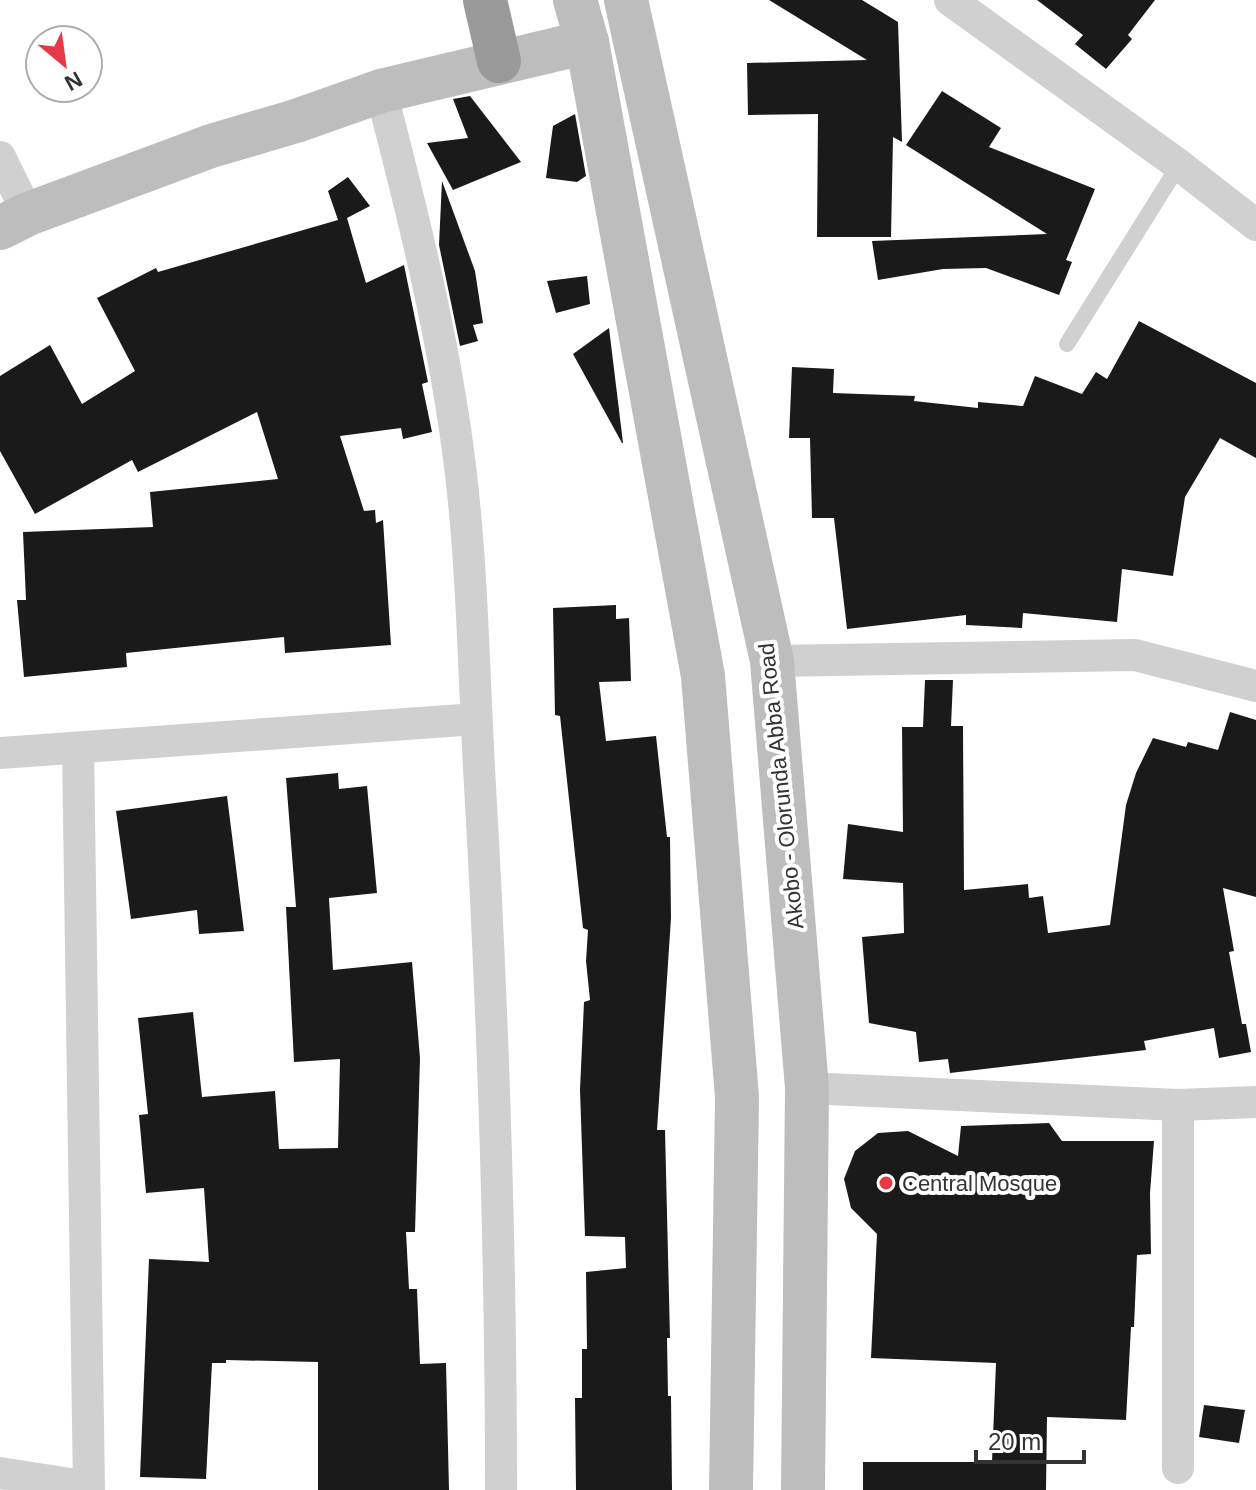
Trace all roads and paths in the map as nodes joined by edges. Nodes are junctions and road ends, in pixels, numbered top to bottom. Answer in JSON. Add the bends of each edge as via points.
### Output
{"nodes":[{"id":1,"x":485,"y":0,"type":"edge"},
{"id":2,"x":575,"y":0,"type":"edge"},
{"id":3,"x":626,"y":0,"type":"edge"},
{"id":4,"x":950,"y":0,"type":"edge"},
{"id":5,"x":587,"y":42,"type":"junction"},
{"id":6,"x":499,"y":61,"type":"junction"},
{"id":7,"x":381,"y":91,"type":"junction"},
{"id":8,"x":0,"y":157,"type":"edge"},
{"id":9,"x":1179,"y":165,"type":"junction"},
{"id":10,"x":14,"y":221,"type":"edge"},
{"id":11,"x":1256,"y":225,"type":"edge"},
{"id":12,"x":1067,"y":344,"type":"dead end"},
{"id":13,"x":772,"y":661,"type":"junction"},
{"id":14,"x":1256,"y":686,"type":"edge"},
{"id":15,"x":476,"y":719,"type":"junction"},
{"id":16,"x":78,"y":748,"type":"junction"},
{"id":17,"x":0,"y":753,"type":"edge"},
{"id":18,"x":801,"y":1001,"type":"junction"},
{"id":19,"x":730,"y":1004,"type":"junction"},
{"id":20,"x":807,"y":1088,"type":"junction"},
{"id":21,"x":1256,"y":1102,"type":"edge"},
{"id":22,"x":1178,"y":1105,"type":"junction"},
{"id":23,"x":1178,"y":1468,"type":"dead end"},
{"id":24,"x":0,"y":1473,"type":"edge"},
{"id":25,"x":89,"y":1489,"type":"edge"},
{"id":26,"x":501,"y":1490,"type":"edge"},
{"id":27,"x":731,"y":1490,"type":"edge"},
{"id":28,"x":803,"y":1490,"type":"edge"}],
"edges":[{"from":1,"to":6,"type":"highway"},
{"from":2,"to":5,"type":"main road"},
{"from":3,"to":13,"type":"main road","name":"Akobo - Olorunda Abba Road"},
{"from":4,"to":9,"type":"street"},
{"from":5,"to":6,"type":"main road"},
{"from":5,"to":19,"type":"main road","via":[[703,676]]},
{"from":6,"to":7,"type":"main road"},
{"from":7,"to":10,"type":"main road","via":[[211,146]]},
{"from":7,"to":15,"type":"street","via":[[420,241],[456,434]]},
{"from":8,"to":10,"type":"street"},
{"from":9,"to":11,"type":"street"},
{"from":9,"to":12,"type":"lane"},
{"from":13,"to":14,"type":"street","via":[[1135,655]]},
{"from":13,"to":18,"type":"main road","name":"Akobo - Olorunda Abba Road"},
{"from":15,"to":16,"type":"street"},
{"from":15,"to":26,"type":"street","via":[[492,996]]},
{"from":16,"to":17,"type":"street"},
{"from":16,"to":25,"type":"street"},
{"from":18,"to":19,"type":"main road"},
{"from":18,"to":20,"type":"main road","name":"Akobo - Olorunda Abba Road"},
{"from":19,"to":27,"type":"main road","via":[[737,1097]]},
{"from":20,"to":22,"type":"street"},
{"from":20,"to":28,"type":"main road","name":"Akobo - Olorunda Abba Road"},
{"from":21,"to":22,"type":"street"},
{"from":22,"to":23,"type":"street"},
{"from":24,"to":25,"type":"street"}]}
